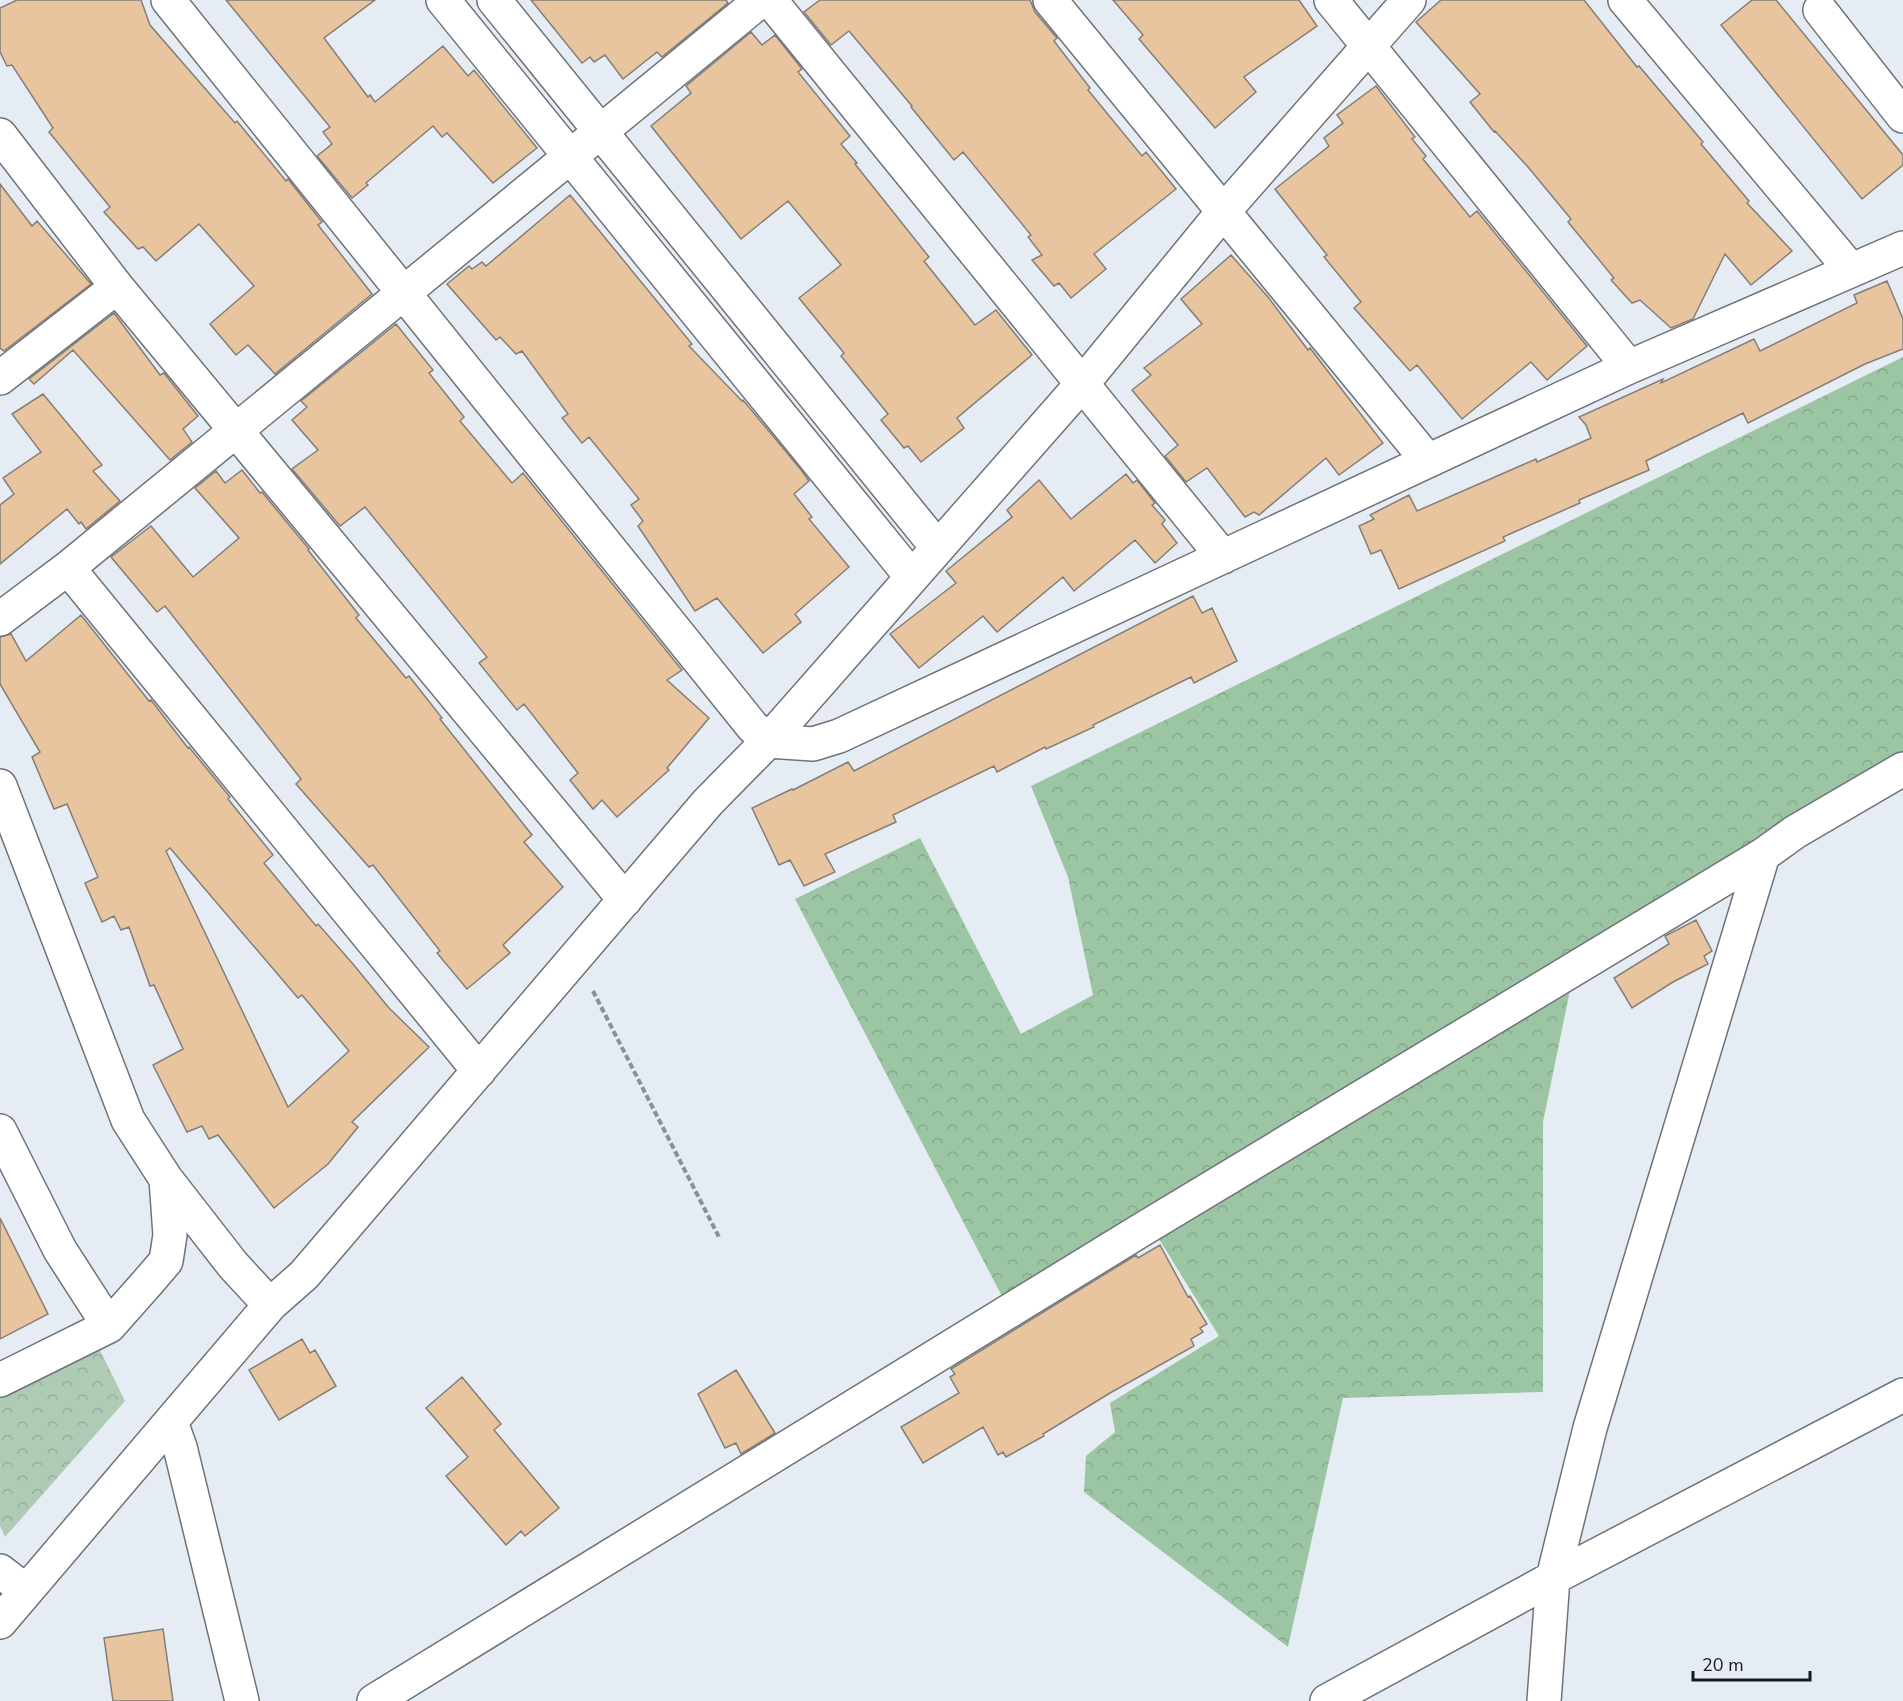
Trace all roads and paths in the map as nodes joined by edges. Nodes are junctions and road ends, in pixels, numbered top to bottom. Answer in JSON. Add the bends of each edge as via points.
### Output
{"nodes":[{"id":1,"x":168,"y":0,"type":"edge"},
{"id":2,"x":443,"y":0,"type":"edge"},
{"id":3,"x":494,"y":0,"type":"edge"},
{"id":4,"x":761,"y":0,"type":"edge"},
{"id":5,"x":770,"y":0,"type":"edge"},
{"id":6,"x":1050,"y":0,"type":"edge"},
{"id":7,"x":1331,"y":0,"type":"edge"},
{"id":8,"x":1409,"y":0,"type":"edge"},
{"id":9,"x":1625,"y":0,"type":"edge"},
{"id":10,"x":1820,"y":10,"type":"dead end"},
{"id":11,"x":1369,"y":45,"type":"junction"},
{"id":12,"x":1903,"y":116,"type":"edge"},
{"id":13,"x":600,"y":133,"type":"junction"},
{"id":14,"x":0,"y":135,"type":"edge"},
{"id":15,"x":569,"y":157,"type":"junction"},
{"id":16,"x":1223,"y":212,"type":"junction"},
{"id":17,"x":1903,"y":248,"type":"edge"},
{"id":18,"x":1851,"y":270,"type":"junction"},
{"id":19,"x":117,"y":287,"type":"junction"},
{"id":20,"x":402,"y":293,"type":"junction"},
{"id":21,"x":1629,"y":367,"type":"junction"},
{"id":22,"x":0,"y":378,"type":"edge"},
{"id":23,"x":1082,"y":384,"type":"junction"},
{"id":24,"x":234,"y":430,"type":"junction"},
{"id":25,"x":1428,"y":461,"type":"junction"},
{"id":26,"x":937,"y":547,"type":"junction"},
{"id":27,"x":1222,"y":557,"type":"junction"},
{"id":28,"x":68,"y":568,"type":"junction"},
{"id":29,"x":911,"y":576,"type":"junction"},
{"id":30,"x":0,"y":619,"type":"edge"},
{"id":31,"x":768,"y":741,"type":"junction"},
{"id":32,"x":1903,"y":769,"type":"edge"},
{"id":33,"x":0,"y":786,"type":"edge"},
{"id":34,"x":1763,"y":855,"type":"junction"},
{"id":35,"x":625,"y":900,"type":"junction"},
{"id":36,"x":572,"y":962,"type":"junction"},
{"id":37,"x":479,"y":1071,"type":"junction"},
{"id":38,"x":0,"y":1131,"type":"edge"},
{"id":39,"x":166,"y":1179,"type":"junction"},
{"id":40,"x":720,"y":1239,"type":"dead end"},
{"id":41,"x":270,"y":1305,"type":"junction"},
{"id":42,"x":109,"y":1326,"type":"junction"},
{"id":43,"x":0,"y":1380,"type":"edge"},
{"id":44,"x":1903,"y":1395,"type":"edge"},
{"id":45,"x":171,"y":1422,"type":"junction"},
{"id":46,"x":0,"y":1571,"type":"edge"},
{"id":47,"x":1553,"y":1578,"type":"junction"},
{"id":48,"x":26,"y":1591,"type":"junction"},
{"id":49,"x":0,"y":1622,"type":"edge"},
{"id":50,"x":242,"y":1701,"type":"edge"},
{"id":51,"x":374,"y":1701,"type":"edge"},
{"id":52,"x":1327,"y":1701,"type":"edge"},
{"id":53,"x":1544,"y":1701,"type":"edge"}],
"edges":[{"from":1,"to":20,"type":"street"},
{"from":2,"to":15,"type":"street"},
{"from":3,"to":13,"type":"street"},
{"from":4,"to":13,"type":"street"},
{"from":5,"to":23,"type":"street"},
{"from":6,"to":16,"type":"street"},
{"from":7,"to":11,"type":"street"},
{"from":8,"to":11,"type":"street"},
{"from":9,"to":18,"type":"street"},
{"from":10,"to":12,"type":"street"},
{"from":11,"to":16,"type":"street"},
{"from":11,"to":21,"type":"street"},
{"from":13,"to":15,"type":"street"},
{"from":13,"to":26,"type":"street"},
{"from":14,"to":19,"type":"street"},
{"from":15,"to":20,"type":"street"},
{"from":15,"to":29,"type":"street"},
{"from":16,"to":23,"type":"street"},
{"from":16,"to":25,"type":"street"},
{"from":17,"to":18,"type":"street"},
{"from":18,"to":21,"type":"street"},
{"from":19,"to":22,"type":"street"},
{"from":19,"to":24,"type":"street"},
{"from":20,"to":24,"type":"street"},
{"from":20,"to":31,"type":"street"},
{"from":21,"to":25,"type":"street"},
{"from":23,"to":26,"type":"street"},
{"from":23,"to":27,"type":"street"},
{"from":24,"to":28,"type":"street"},
{"from":24,"to":35,"type":"street"},
{"from":25,"to":27,"type":"street"},
{"from":26,"to":29,"type":"street"},
{"from":27,"to":31,"type":"street","via":[[839,736],[813,744]]},
{"from":28,"to":30,"type":"street"},
{"from":28,"to":37,"type":"street"},
{"from":29,"to":31,"type":"street"},
{"from":31,"to":35,"type":"street","via":[[708,802]]},
{"from":32,"to":34,"type":"street"},
{"from":33,"to":39,"type":"street","via":[[128,1120]]},
{"from":34,"to":47,"type":"street","via":[[1590,1428]]},
{"from":34,"to":51,"type":"street","via":[[1138,1232]]},
{"from":35,"to":36,"type":"street"},
{"from":36,"to":37,"type":"street"},
{"from":36,"to":40,"type":"path","via":[[587,978]]},
{"from":37,"to":41,"type":"street","via":[[304,1275]]},
{"from":38,"to":42,"type":"street","via":[[60,1250]]},
{"from":39,"to":41,"type":"street"},
{"from":39,"to":42,"type":"street","via":[[170,1235],[166,1261]]},
{"from":41,"to":45,"type":"street"},
{"from":42,"to":43,"type":"street"},
{"from":44,"to":47,"type":"street"},
{"from":45,"to":48,"type":"street"},
{"from":45,"to":50,"type":"street"},
{"from":46,"to":48,"type":"street"},
{"from":47,"to":52,"type":"street"},
{"from":47,"to":53,"type":"street"},
{"from":48,"to":49,"type":"street"}]}
